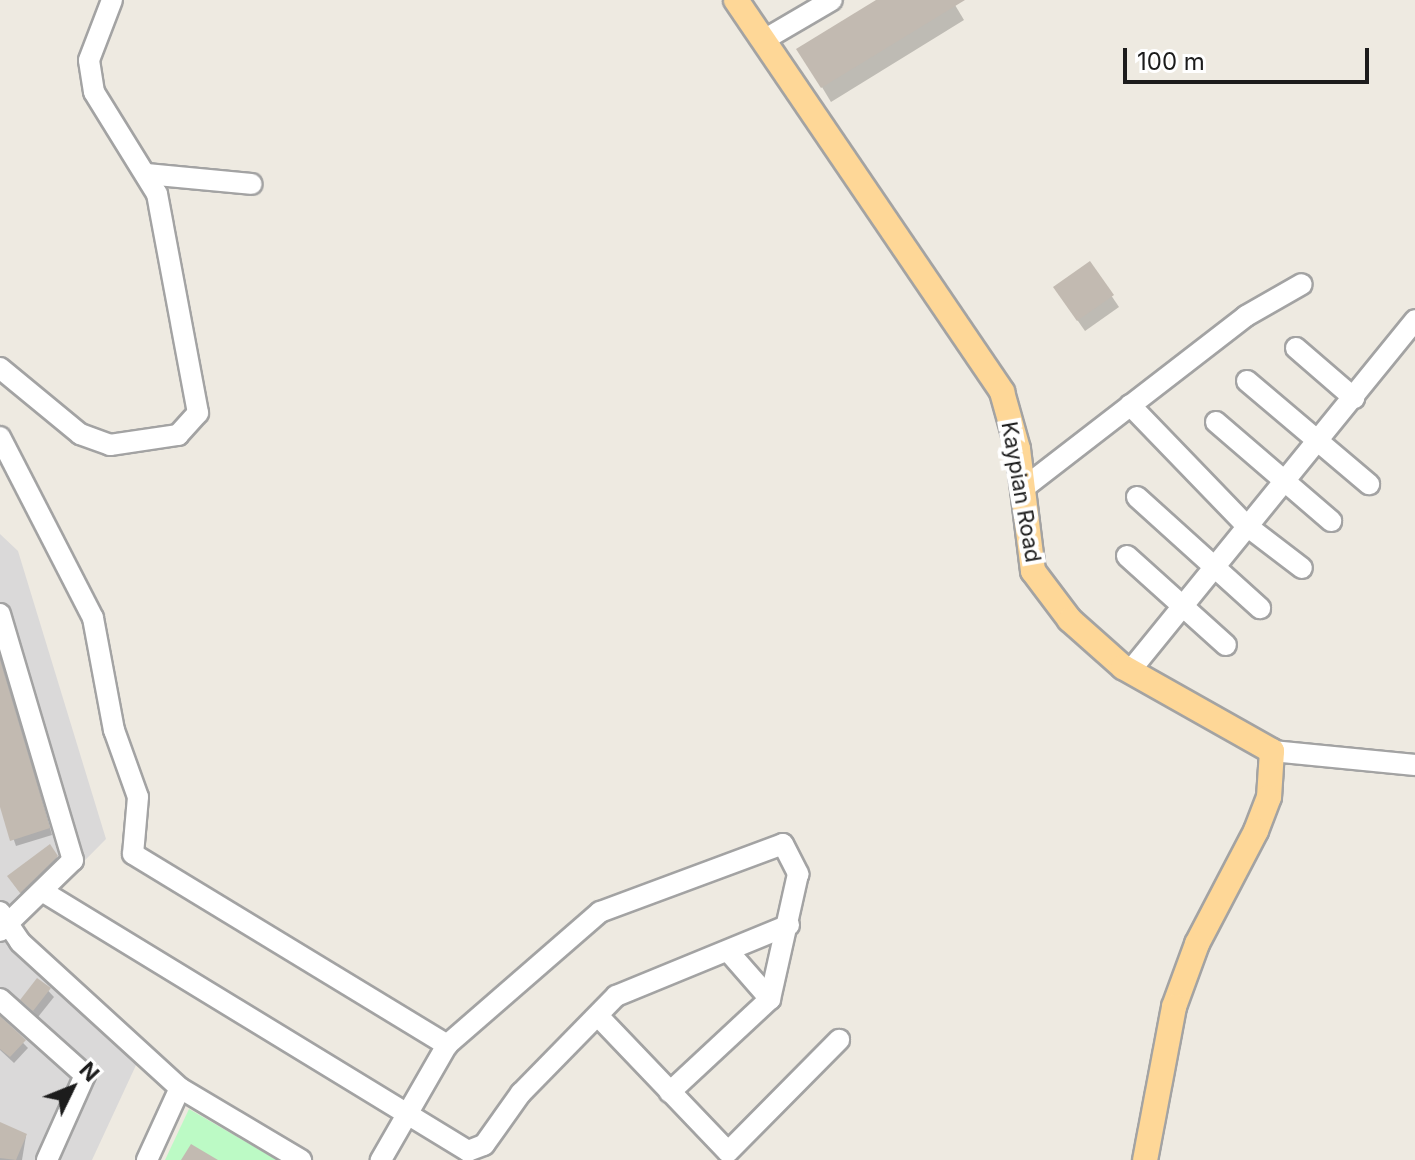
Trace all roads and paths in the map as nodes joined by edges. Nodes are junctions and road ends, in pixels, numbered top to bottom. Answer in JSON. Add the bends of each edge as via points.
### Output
{"nodes":[{"id":1,"x":112,"y":0,"type":"edge"},
{"id":2,"x":736,"y":0,"type":"edge"},
{"id":3,"x":832,"y":0,"type":"edge"},
{"id":4,"x":767,"y":38,"type":"junction"},
{"id":5,"x":146,"y":174,"type":"junction"},
{"id":6,"x":252,"y":184,"type":"dead end"},
{"id":7,"x":1302,"y":284,"type":"dead end"},
{"id":8,"x":1415,"y":320,"type":"edge"},
{"id":9,"x":1296,"y":348,"type":"dead end"},
{"id":10,"x":0,"y":368,"type":"edge"},
{"id":11,"x":1247,"y":381,"type":"dead end"},
{"id":12,"x":1354,"y":398,"type":"junction"},
{"id":13,"x":1130,"y":405,"type":"junction"},
{"id":14,"x":1216,"y":422,"type":"dead end"},
{"id":15,"x":0,"y":437,"type":"edge"},
{"id":16,"x":1315,"y":439,"type":"junction"},
{"id":17,"x":1280,"y":482,"type":"junction"},
{"id":18,"x":1369,"y":484,"type":"dead end"},
{"id":19,"x":1021,"y":490,"type":"junction"},
{"id":20,"x":1137,"y":497,"type":"dead end"},
{"id":21,"x":1331,"y":521,"type":"dead end"},
{"id":22,"x":1247,"y":526,"type":"junction"},
{"id":23,"x":1127,"y":556,"type":"dead end"},
{"id":24,"x":1211,"y":568,"type":"junction"},
{"id":25,"x":1302,"y":568,"type":"dead end"},
{"id":26,"x":1180,"y":608,"type":"junction"},
{"id":27,"x":1260,"y":608,"type":"dead end"},
{"id":28,"x":0,"y":614,"type":"edge"},
{"id":29,"x":1226,"y":645,"type":"dead end"},
{"id":30,"x":1130,"y":671,"type":"junction"},
{"id":31,"x":1272,"y":751,"type":"junction"},
{"id":32,"x":1415,"y":765,"type":"edge"},
{"id":33,"x":42,"y":891,"type":"junction"},
{"id":34,"x":2,"y":923,"type":"edge"},
{"id":35,"x":789,"y":925,"type":"junction"},
{"id":36,"x":728,"y":951,"type":"junction"},
{"id":37,"x":0,"y":999,"type":"edge"},
{"id":38,"x":770,"y":999,"type":"junction"},
{"id":39,"x":600,"y":1018,"type":"junction"},
{"id":40,"x":839,"y":1040,"type":"dead end"},
{"id":41,"x":447,"y":1045,"type":"junction"},
{"id":42,"x":180,"y":1088,"type":"junction"},
{"id":43,"x":670,"y":1092,"type":"junction"},
{"id":44,"x":407,"y":1118,"type":"junction"},
{"id":45,"x":47,"y":1160,"type":"edge"},
{"id":46,"x":147,"y":1160,"type":"edge"},
{"id":47,"x":301,"y":1160,"type":"edge"},
{"id":48,"x":381,"y":1160,"type":"edge"},
{"id":49,"x":1145,"y":1160,"type":"edge"}],
"edges":[{"from":1,"to":5,"type":"street","via":[[89,60],[94,92]]},
{"from":2,"to":4,"type":"main road","name":"Kaypian Road"},
{"from":3,"to":4,"type":"street"},
{"from":4,"to":19,"type":"main road","name":"Kaypian Road","via":[[1002,392]]},
{"from":5,"to":6,"type":"street"},
{"from":5,"to":10,"type":"street","via":[[157,194],[198,413],[192,425],[178,435],[110,445],[80,434]]},
{"from":7,"to":13,"type":"street","via":[[1246,316]]},
{"from":8,"to":12,"type":"street"},
{"from":9,"to":12,"type":"street"},
{"from":11,"to":16,"type":"street"},
{"from":12,"to":16,"type":"street"},
{"from":13,"to":19,"type":"street"},
{"from":13,"to":22,"type":"street"},
{"from":14,"to":17,"type":"street"},
{"from":15,"to":41,"type":"street","via":[[93,618],[114,730],[138,797],[133,854]]},
{"from":16,"to":17,"type":"street"},
{"from":16,"to":18,"type":"street"},
{"from":17,"to":21,"type":"street"},
{"from":17,"to":22,"type":"street"},
{"from":19,"to":30,"type":"main road","name":"Kaypian Road","via":[[1033,571],[1070,620]]},
{"from":20,"to":24,"type":"street"},
{"from":22,"to":24,"type":"street"},
{"from":22,"to":25,"type":"street"},
{"from":23,"to":26,"type":"street"},
{"from":24,"to":26,"type":"street"},
{"from":24,"to":27,"type":"street"},
{"from":26,"to":29,"type":"street"},
{"from":26,"to":30,"type":"street"},
{"from":28,"to":33,"type":"street","via":[[73,860]]},
{"from":30,"to":31,"type":"main road","name":"Kaypian Road"},
{"from":31,"to":32,"type":"street"},
{"from":31,"to":49,"type":"main road","via":[[1260,820],[1197,944],[1174,1007]]},
{"from":33,"to":34,"type":"street"},
{"from":33,"to":44,"type":"street"},
{"from":34,"to":42,"type":"street"},
{"from":35,"to":36,"type":"street"},
{"from":35,"to":38,"type":"street"},
{"from":35,"to":41,"type":"street","via":[[798,874],[783,844],[766,845],[600,912]]},
{"from":36,"to":38,"type":"street"},
{"from":36,"to":39,"type":"street","via":[[616,996]]},
{"from":37,"to":45,"type":"street","via":[[85,1075]]},
{"from":38,"to":43,"type":"street"},
{"from":39,"to":43,"type":"street"},
{"from":39,"to":44,"type":"street","via":[[521,1093],[484,1145],[468,1151]]},
{"from":40,"to":43,"type":"street","via":[[728,1152]]},
{"from":41,"to":44,"type":"street"},
{"from":42,"to":46,"type":"street"},
{"from":42,"to":47,"type":"street"},
{"from":44,"to":48,"type":"street"}]}
